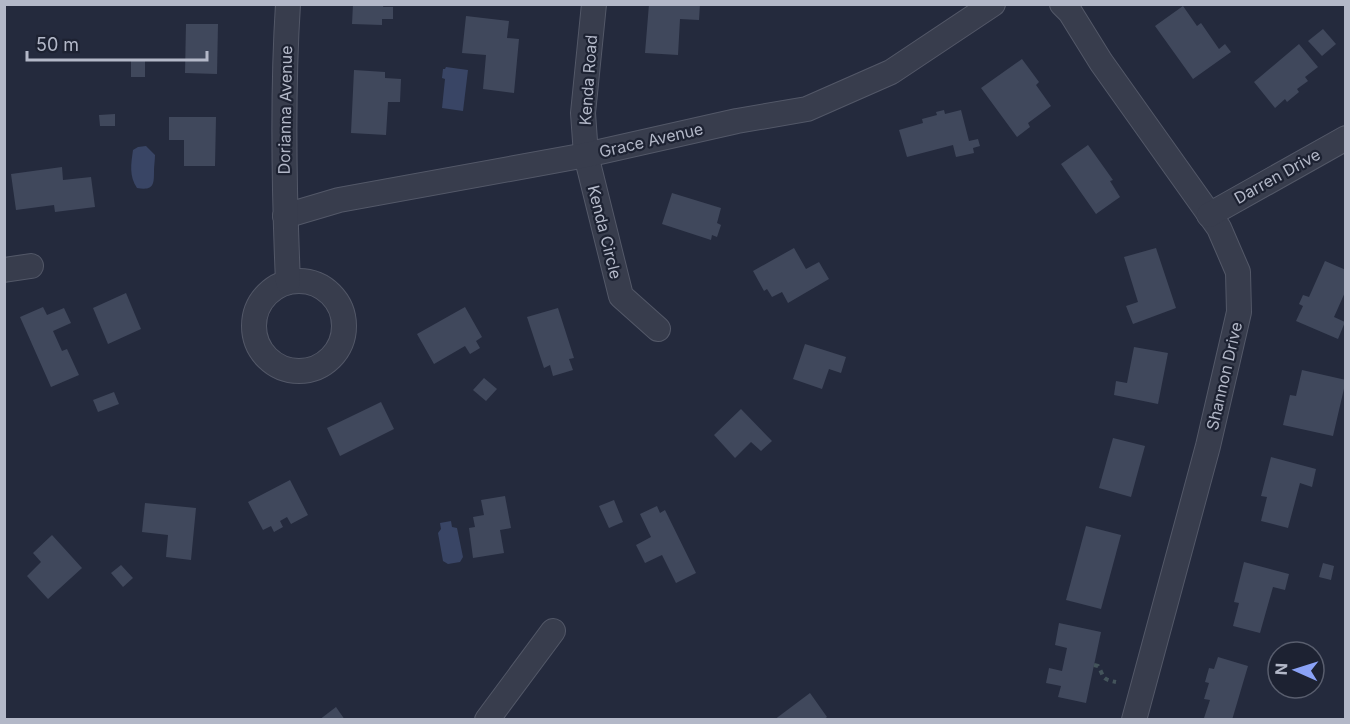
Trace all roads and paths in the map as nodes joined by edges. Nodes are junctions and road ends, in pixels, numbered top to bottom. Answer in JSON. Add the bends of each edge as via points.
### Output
{"nodes":[{"id":1,"x":288,"y":4,"type":"edge"},
{"id":2,"x":594,"y":4,"type":"edge"},
{"id":3,"x":993,"y":4,"type":"edge"},
{"id":4,"x":1062,"y":4,"type":"edge"},
{"id":5,"x":1346,"y":138,"type":"edge"},
{"id":6,"x":586,"y":155,"type":"junction"},
{"id":7,"x":1209,"y":214,"type":"junction"},
{"id":8,"x":285,"y":216,"type":"junction"},
{"id":9,"x":31,"y":266,"type":"dead end"},
{"id":10,"x":4,"y":270,"type":"edge"},
{"id":11,"x":288,"y":282,"type":"dead end"},
{"id":12,"x":658,"y":329,"type":"dead end"},
{"id":13,"x":553,"y":631,"type":"dead end"},
{"id":14,"x":1094,"y":665,"type":"dead end"},
{"id":15,"x":1116,"y":682,"type":"dead end"},
{"id":16,"x":487,"y":720,"type":"edge"},
{"id":17,"x":1134,"y":720,"type":"edge"}],
"edges":[{"from":1,"to":8,"type":"street","name":"Dorianna Avenue"},
{"from":2,"to":6,"type":"street","name":"Kenda Road","via":[[583,113]]},
{"from":3,"to":6,"type":"street","name":"Grace Avenue","via":[[891,72],[807,109]]},
{"from":4,"to":7,"type":"street","name":"Shannon Drive"},
{"from":5,"to":7,"type":"street","name":"Darren Drive"},
{"from":6,"to":8,"type":"street","name":"Grace Avenue","via":[[339,200]]},
{"from":6,"to":12,"type":"street","name":"Kenda Circle","via":[[621,296]]},
{"from":7,"to":17,"type":"street","name":"Shannon Drive","via":[[1238,272],[1239,312],[1208,446]]},
{"from":8,"to":11,"type":"street","name":"Dorianna Avenue"},
{"from":9,"to":10,"type":"street"},
{"from":13,"to":16,"type":"street"},
{"from":14,"to":15,"type":"path","via":[[1107,680]]}]}
